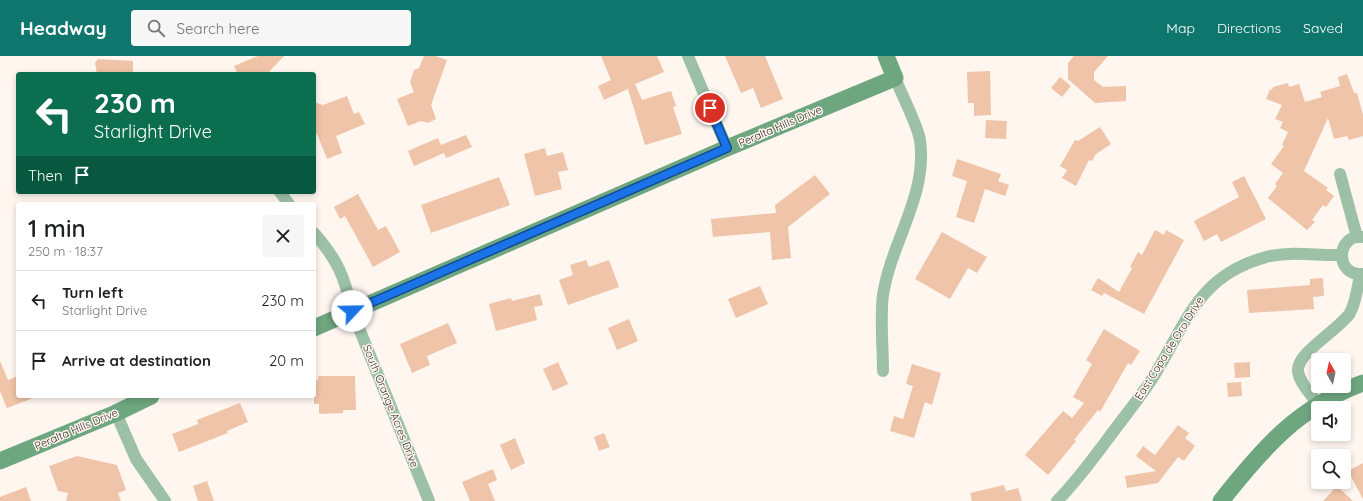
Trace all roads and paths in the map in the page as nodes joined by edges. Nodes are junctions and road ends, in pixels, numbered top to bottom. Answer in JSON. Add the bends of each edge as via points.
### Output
{"nodes":[{"id":1,"x":688,"y":56,"type":"edge"},
{"id":2,"x":886,"y":56,"type":"edge"},
{"id":3,"x":895,"y":78,"type":"junction"},
{"id":4,"x":727,"y":148,"type":"junction"},
{"id":5,"x":1340,"y":174,"type":"dead end"},
{"id":6,"x":316,"y":235,"type":"edge"},
{"id":7,"x":1360,"y":237,"type":"edge"},
{"id":8,"x":1341,"y":256,"type":"junction"},
{"id":9,"x":1361,"y":274,"type":"edge"},
{"id":10,"x":352,"y":311,"type":"junction"},
{"id":11,"x":316,"y":327,"type":"edge"},
{"id":12,"x":883,"y":371,"type":"dead end"},
{"id":13,"x":1363,"y":383,"type":"edge"},
{"id":14,"x":147,"y":398,"type":"edge"},
{"id":15,"x":1315,"y":401,"type":"edge"},
{"id":16,"x":1326,"y":401,"type":"edge"},
{"id":17,"x":1311,"y":410,"type":"edge"},
{"id":18,"x":116,"y":412,"type":"junction"},
{"id":19,"x":0,"y":460,"type":"edge"},
{"id":20,"x":164,"y":501,"type":"edge"},
{"id":21,"x":429,"y":501,"type":"edge"},
{"id":22,"x":1057,"y":501,"type":"edge"},
{"id":23,"x":1221,"y":501,"type":"edge"}],
"edges":[{"from":1,"to":4,"type":"street"},
{"from":2,"to":3,"type":"street"},
{"from":3,"to":4,"type":"street","name":"Peralta Hills Drive"},
{"from":3,"to":12,"type":"street","via":[[920,138],[921,165],[912,206],[894,252],[883,295]]},
{"from":4,"to":10,"type":"street","name":"Peralta Hills Drive"},
{"from":5,"to":7,"type":"street"},
{"from":6,"to":10,"type":"street","name":"South Orange Acres Drive","via":[[330,252],[347,286]]},
{"from":7,"to":8,"type":"street","via":[[1346,243]]},
{"from":8,"to":9,"type":"street","via":[[1346,268]]},
{"from":8,"to":22,"type":"street","name":"East Copa de Oro Drive","via":[[1278,254],[1232,271],[1213,284],[1192,308],[1152,380],[1073,485]]},
{"from":9,"to":15,"type":"street","via":[[1350,313],[1336,329],[1300,360],[1298,370],[1301,380]]},
{"from":10,"to":11,"type":"street","name":"Peralta Hills Drive"},
{"from":10,"to":21,"type":"street","name":"South Orange Acres Drive"},
{"from":13,"to":16,"type":"street"},
{"from":14,"to":18,"type":"street","name":"Peralta Hills Drive"},
{"from":17,"to":23,"type":"street","via":[[1276,436]]},
{"from":18,"to":19,"type":"street","name":"Peralta Hills Drive"},
{"from":18,"to":20,"type":"street","via":[[136,459]]}]}
